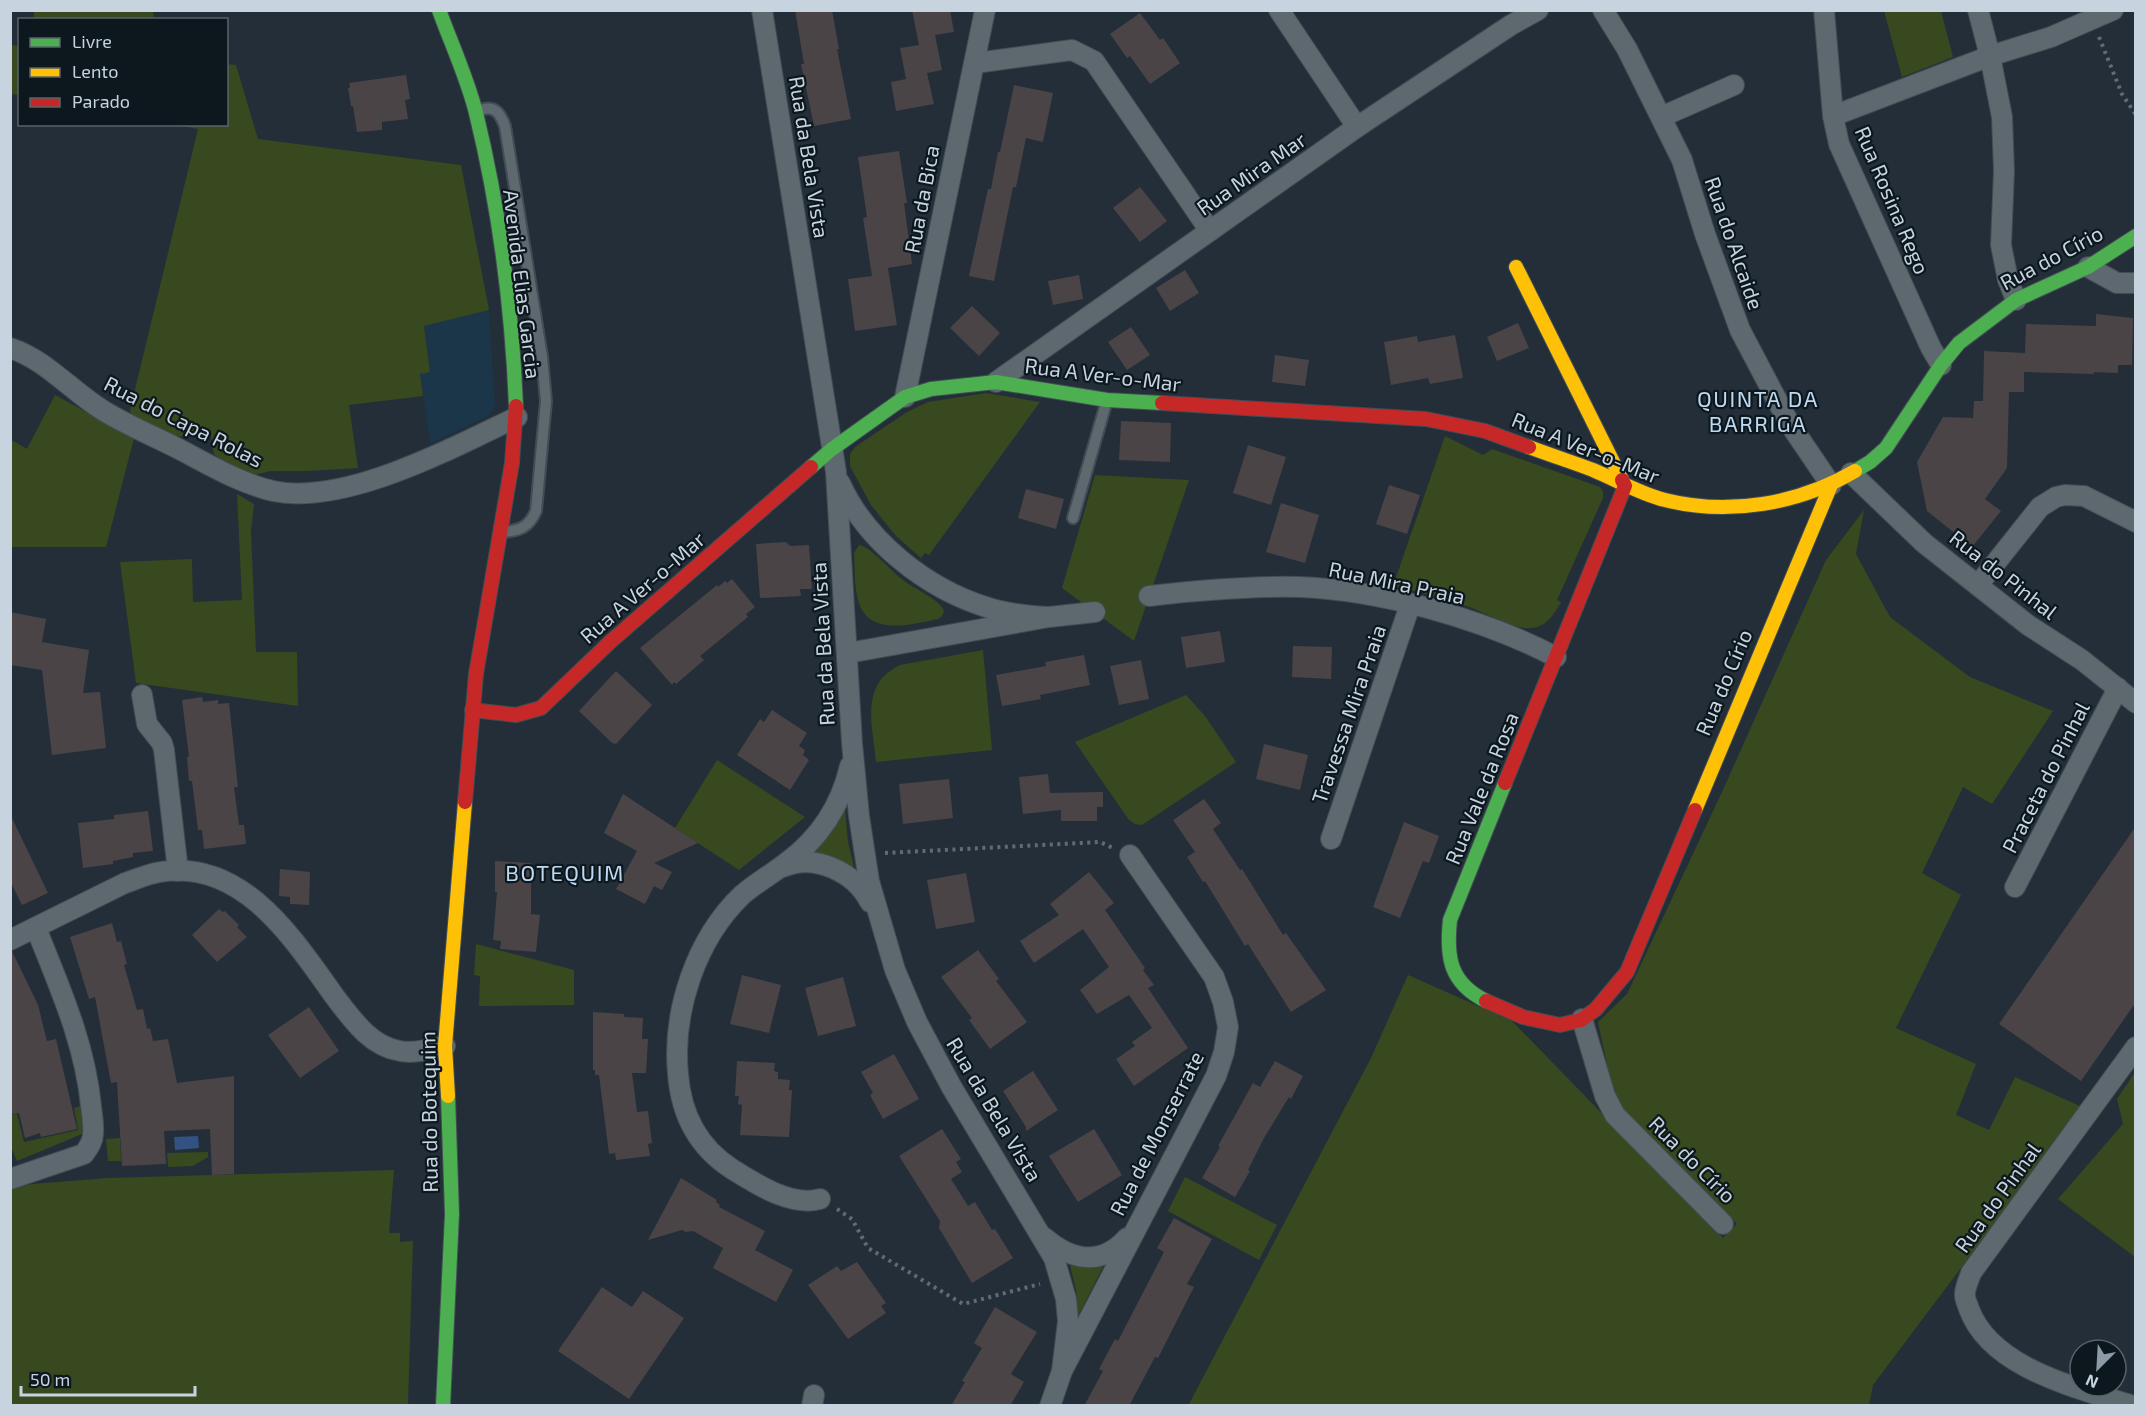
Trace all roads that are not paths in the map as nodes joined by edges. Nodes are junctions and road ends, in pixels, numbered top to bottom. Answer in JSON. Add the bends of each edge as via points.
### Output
{"nodes":[{"id":1,"x":439,"y":10,"type":"edge"},
{"id":2,"x":762,"y":10,"type":"edge"},
{"id":3,"x":985,"y":10,"type":"edge"},
{"id":4,"x":1279,"y":10,"type":"edge"},
{"id":5,"x":1538,"y":10,"type":"edge"},
{"id":6,"x":1603,"y":10,"type":"edge"},
{"id":7,"x":1824,"y":10,"type":"edge"},
{"id":8,"x":1978,"y":10,"type":"edge"},
{"id":9,"x":2113,"y":10,"type":"edge"},
{"id":10,"x":1506,"y":18,"type":"edge"},
{"id":11,"x":1990,"y":56,"type":"junction"},
{"id":12,"x":975,"y":63,"type":"junction"},
{"id":13,"x":1734,"y":86,"type":"dead end"},
{"id":14,"x":476,"y":111,"type":"junction"},
{"id":15,"x":1833,"y":116,"type":"junction"},
{"id":16,"x":1661,"y":117,"type":"junction"},
{"id":17,"x":1357,"y":127,"type":"junction"},
{"id":18,"x":1210,"y":231,"type":"junction"},
{"id":19,"x":2136,"y":237,"type":"edge"},
{"id":20,"x":1516,"y":267,"type":"dead end"},
{"id":21,"x":2088,"y":267,"type":"junction"},
{"id":22,"x":2136,"y":283,"type":"edge"},
{"id":23,"x":2016,"y":300,"type":"junction"},
{"id":24,"x":10,"y":348,"type":"edge"},
{"id":25,"x":1941,"y":365,"type":"junction"},
{"id":26,"x":996,"y":382,"type":"junction"},
{"id":27,"x":905,"y":397,"type":"junction"},
{"id":28,"x":1107,"y":400,"type":"junction"},
{"id":29,"x":517,"y":417,"type":"junction"},
{"id":30,"x":832,"y":449,"type":"junction"},
{"id":31,"x":836,"y":472,"type":"junction"},
{"id":32,"x":1851,"y":473,"type":"junction"},
{"id":33,"x":1831,"y":485,"type":"junction"},
{"id":34,"x":1624,"y":486,"type":"junction"},
{"id":35,"x":1073,"y":518,"type":"dead end"},
{"id":36,"x":2136,"y":522,"type":"edge"},
{"id":37,"x":499,"y":532,"type":"junction"},
{"id":38,"x":1978,"y":585,"type":"junction"},
{"id":39,"x":1149,"y":596,"type":"dead end"},
{"id":40,"x":1410,"y":605,"type":"junction"},
{"id":41,"x":1095,"y":612,"type":"dead end"},
{"id":42,"x":1049,"y":617,"type":"junction"},
{"id":43,"x":848,"y":653,"type":"junction"},
{"id":44,"x":1556,"y":657,"type":"junction"},
{"id":45,"x":2118,"y":688,"type":"junction"},
{"id":46,"x":141,"y":695,"type":"dead end"},
{"id":47,"x":2136,"y":703,"type":"edge"},
{"id":48,"x":472,"y":710,"type":"junction"},
{"id":49,"x":852,"y":742,"type":"junction"},
{"id":50,"x":1330,"y":839,"type":"dead end"},
{"id":51,"x":1130,"y":855,"type":"road end"},
{"id":52,"x":178,"y":871,"type":"junction"},
{"id":53,"x":770,"y":873,"type":"junction"},
{"id":54,"x":2014,"y":887,"type":"dead end"},
{"id":55,"x":878,"y":917,"type":"junction"},
{"id":56,"x":36,"y":928,"type":"junction"},
{"id":57,"x":10,"y":940,"type":"edge"},
{"id":58,"x":1582,"y":1019,"type":"junction"},
{"id":59,"x":445,"y":1046,"type":"junction"},
{"id":60,"x":2136,"y":1047,"type":"edge"},
{"id":61,"x":10,"y":1179,"type":"edge"},
{"id":62,"x":820,"y":1199,"type":"road end"},
{"id":63,"x":1723,"y":1224,"type":"dead end"},
{"id":64,"x":1133,"y":1232,"type":"junction"},
{"id":65,"x":1043,"y":1237,"type":"junction"},
{"id":66,"x":1062,"y":1371,"type":"junction"},
{"id":67,"x":443,"y":1406,"type":"edge"},
{"id":68,"x":1050,"y":1406,"type":"edge"},
{"id":69,"x":2133,"y":1406,"type":"edge"}],
"edges":[{"from":1,"to":14,"type":"street","name":"Avenida Elias Garcia"},
{"from":2,"to":30,"type":"street","name":"Rua da Bela Vista"},
{"from":3,"to":12,"type":"street","name":"Rua da Bica"},
{"from":4,"to":17,"type":"street"},
{"from":5,"to":10,"type":"street","name":"Rua Mira Mar"},
{"from":6,"to":16,"type":"street","name":"Rua do Alcaide","via":[[1628,49]]},
{"from":7,"to":15,"type":"street","name":"Rua Rosina Rego"},
{"from":8,"to":11,"type":"street"},
{"from":9,"to":11,"type":"street","via":[[2051,37]]},
{"from":10,"to":17,"type":"street","name":"Rua Mira Mar"},
{"from":11,"to":15,"type":"street"},
{"from":11,"to":23,"type":"street","via":[[2004,143],[2001,245]]},
{"from":12,"to":18,"type":"street","via":[[1072,50],[1094,61]]},
{"from":12,"to":27,"type":"street","name":"Rua da Bica"},
{"from":13,"to":16,"type":"street"},
{"from":14,"to":29,"type":"street","name":"Avenida Elias Garcia","via":[[513,333]]},
{"from":14,"to":37,"type":"lane","via":[[494,109],[501,114],[505,126],[546,401],[536,511],[527,526]]},
{"from":15,"to":25,"type":"street","name":"Rua Rosina Rego","via":[[1839,144]]},
{"from":16,"to":33,"type":"street","name":"Rua do Alcaide","via":[[1682,160],[1740,330],[1790,423]]},
{"from":17,"to":18,"type":"street","name":"Rua Mira Mar"},
{"from":18,"to":26,"type":"street","name":"Rua Mira Mar"},
{"from":19,"to":21,"type":"street","name":"Rua do Círio"},
{"from":20,"to":34,"type":"street"},
{"from":21,"to":22,"type":"street","via":[[2117,283]]},
{"from":21,"to":23,"type":"street","name":"Rua do Círio"},
{"from":23,"to":25,"type":"street","name":"Rua do Círio","via":[[1959,343]]},
{"from":24,"to":29,"type":"street","name":"Rua do Capa Rolas","via":[[50,369],[105,411],[239,480],[273,491],[304,494],[368,482]]},
{"from":25,"to":32,"type":"street","name":"Rua do Círio","via":[[1886,448]]},
{"from":26,"to":27,"type":"street","name":"Rua A Ver-o-Mar","via":[[931,389]]},
{"from":26,"to":28,"type":"street","name":"Rua A Ver-o-Mar"},
{"from":27,"to":30,"type":"street","name":"Rua A Ver-o-Mar"},
{"from":28,"to":34,"type":"street","name":"Rua A Ver-o-Mar","via":[[1426,419],[1485,430]]},
{"from":28,"to":35,"type":"lane"},
{"from":29,"to":37,"type":"street","name":"Avenida Elias Garcia"},
{"from":30,"to":31,"type":"street","name":"Rua da Bela Vista"},
{"from":30,"to":48,"type":"street","name":"Rua A Ver-o-Mar","via":[[609,642],[541,708],[517,715]]},
{"from":31,"to":42,"type":"street","via":[[862,522],[917,572],[985,607]]},
{"from":31,"to":43,"type":"street","name":"Rua da Bela Vista"},
{"from":32,"to":33,"type":"street","name":"Rua do Círio"},
{"from":32,"to":38,"type":"street","name":"Rua do Pinhal","via":[[1924,543]]},
{"from":33,"to":34,"type":"street","name":"Rua A Ver-o-Mar","via":[[1769,504],[1732,507],[1692,506]]},
{"from":33,"to":58,"type":"street","name":"Rua do Círio","via":[[1627,972]]},
{"from":34,"to":44,"type":"street","name":"Rua Vale da Rosa"},
{"from":36,"to":38,"type":"street","via":[[2084,496],[2056,497],[2040,507]]},
{"from":37,"to":48,"type":"street","name":"Avenida Elias Garcia","via":[[480,637]]},
{"from":38,"to":45,"type":"street","name":"Rua do Pinhal"},
{"from":39,"to":40,"type":"street","name":"Rua Mira Praia","via":[[1300,587]]},
{"from":40,"to":44,"type":"street","name":"Rua Mira Praia","via":[[1486,627]]},
{"from":40,"to":50,"type":"street","name":"Travessa Mira Praia"},
{"from":41,"to":42,"type":"street"},
{"from":42,"to":43,"type":"street"},
{"from":43,"to":49,"type":"street","name":"Rua da Bela Vista"},
{"from":44,"to":58,"type":"street","name":"Rua Vale da Rosa","via":[[1450,920],[1447,942],[1451,966],[1463,986],[1485,1001],[1527,1019],[1562,1026]]},
{"from":45,"to":47,"type":"street","name":"Rua do Pinhal"},
{"from":45,"to":54,"type":"street","name":"Praceta do Pinhal"},
{"from":46,"to":52,"type":"street","via":[[147,724],[164,750]]},
{"from":48,"to":59,"type":"street","name":"Rua do Botequim"},
{"from":49,"to":53,"type":"street","via":[[847,780],[823,827]]},
{"from":49,"to":55,"type":"street","name":"Rua da Bela Vista","via":[[864,854]]},
{"from":51,"to":64,"type":"street","name":"Rua de Monserrate","via":[[1214,977],[1227,1027],[1216,1076]]},
{"from":52,"to":56,"type":"street","via":[[125,883]]},
{"from":52,"to":59,"type":"street","via":[[221,879],[260,905],[300,949],[352,1020],[379,1044],[399,1051],[420,1052]]},
{"from":53,"to":55,"type":"street","via":[[802,862],[829,867],[856,882]]},
{"from":53,"to":62,"type":"street","via":[[722,918],[701,955],[682,1006],[676,1058],[679,1089],[693,1129],[721,1161],[782,1196],[796,1201]]},
{"from":55,"to":65,"type":"street","name":"Rua da Bela Vista","via":[[917,1022],[951,1086]]},
{"from":56,"to":57,"type":"street"},
{"from":56,"to":61,"type":"street","via":[[82,1053],[93,1133],[84,1155]]},
{"from":58,"to":63,"type":"street","name":"Rua do Círio","via":[[1605,1096],[1615,1115]]},
{"from":59,"to":67,"type":"street","name":"Rua do Botequim","via":[[452,1214]]},
{"from":60,"to":69,"type":"street","name":"Rua do Pinhal","via":[[1971,1274],[1964,1295],[1973,1319],[2010,1358],[2051,1378]]},
{"from":64,"to":65,"type":"street","via":[[1106,1255],[1089,1258],[1058,1249]]},
{"from":64,"to":66,"type":"street","name":"Rua de Monserrate"},
{"from":65,"to":66,"type":"street","name":"Rua da Bela Vista","via":[[1054,1258],[1066,1299],[1068,1321]]},
{"from":66,"to":68,"type":"street","name":"Rua de Monserrate"}]}
